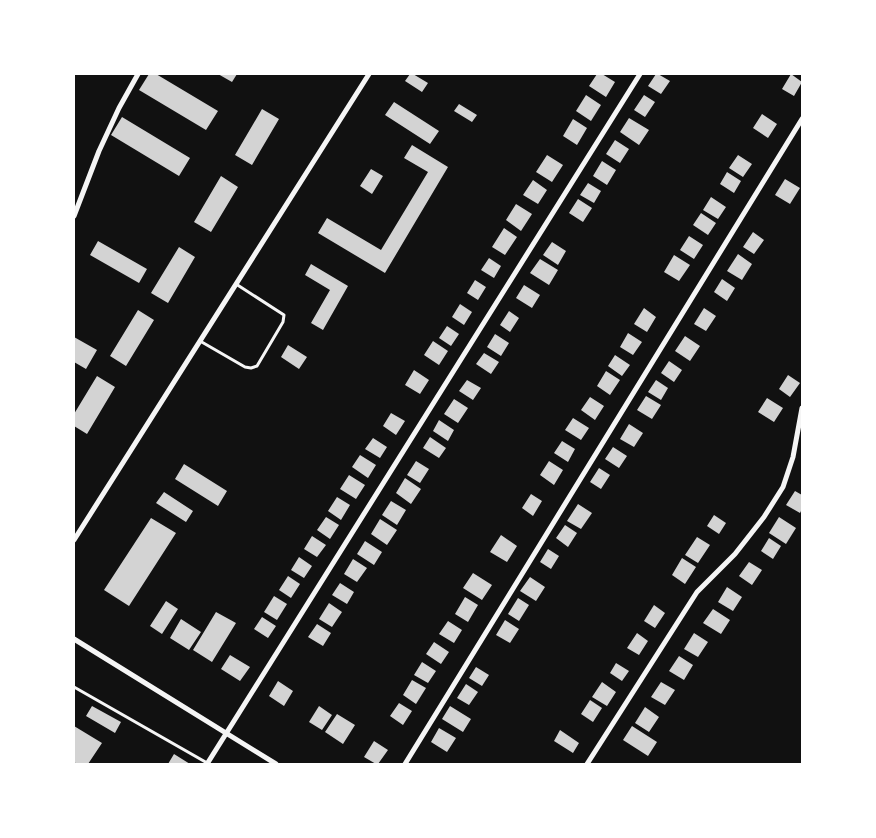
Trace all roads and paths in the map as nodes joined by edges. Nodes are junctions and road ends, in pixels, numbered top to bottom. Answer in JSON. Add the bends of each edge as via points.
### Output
{"nodes":[{"id":1,"x":138,"y":74,"type":"edge"},
{"id":2,"x":369,"y":74,"type":"edge"},
{"id":3,"x":640,"y":74,"type":"edge"},
{"id":4,"x":802,"y":119,"type":"edge"},
{"id":5,"x":74,"y":216,"type":"edge"},
{"id":6,"x":236,"y":284,"type":"junction"},
{"id":7,"x":200,"y":341,"type":"junction"},
{"id":8,"x":802,"y":408,"type":"edge"},
{"id":9,"x":74,"y":540,"type":"edge"},
{"id":10,"x":74,"y":640,"type":"edge"},
{"id":11,"x":74,"y":687,"type":"edge"},
{"id":12,"x":226,"y":734,"type":"junction"},
{"id":13,"x":208,"y":764,"type":"edge"},
{"id":14,"x":276,"y":764,"type":"edge"},
{"id":15,"x":405,"y":764,"type":"edge"},
{"id":16,"x":587,"y":764,"type":"edge"}],
"edges":[{"from":1,"to":5,"type":"street","via":[[99,151]]},
{"from":2,"to":6,"type":"street"},
{"from":3,"to":12,"type":"street"},
{"from":4,"to":15,"type":"street"},
{"from":6,"to":7,"type":"street"},
{"from":6,"to":7,"type":"lane","via":[[284,315],[257,366],[245,367]]},
{"from":7,"to":9,"type":"street"},
{"from":8,"to":16,"type":"street","via":[[794,456],[783,487],[735,554],[697,592]]},
{"from":10,"to":12,"type":"street"},
{"from":11,"to":13,"type":"lane"},
{"from":12,"to":13,"type":"street"},
{"from":12,"to":14,"type":"street"}]}
